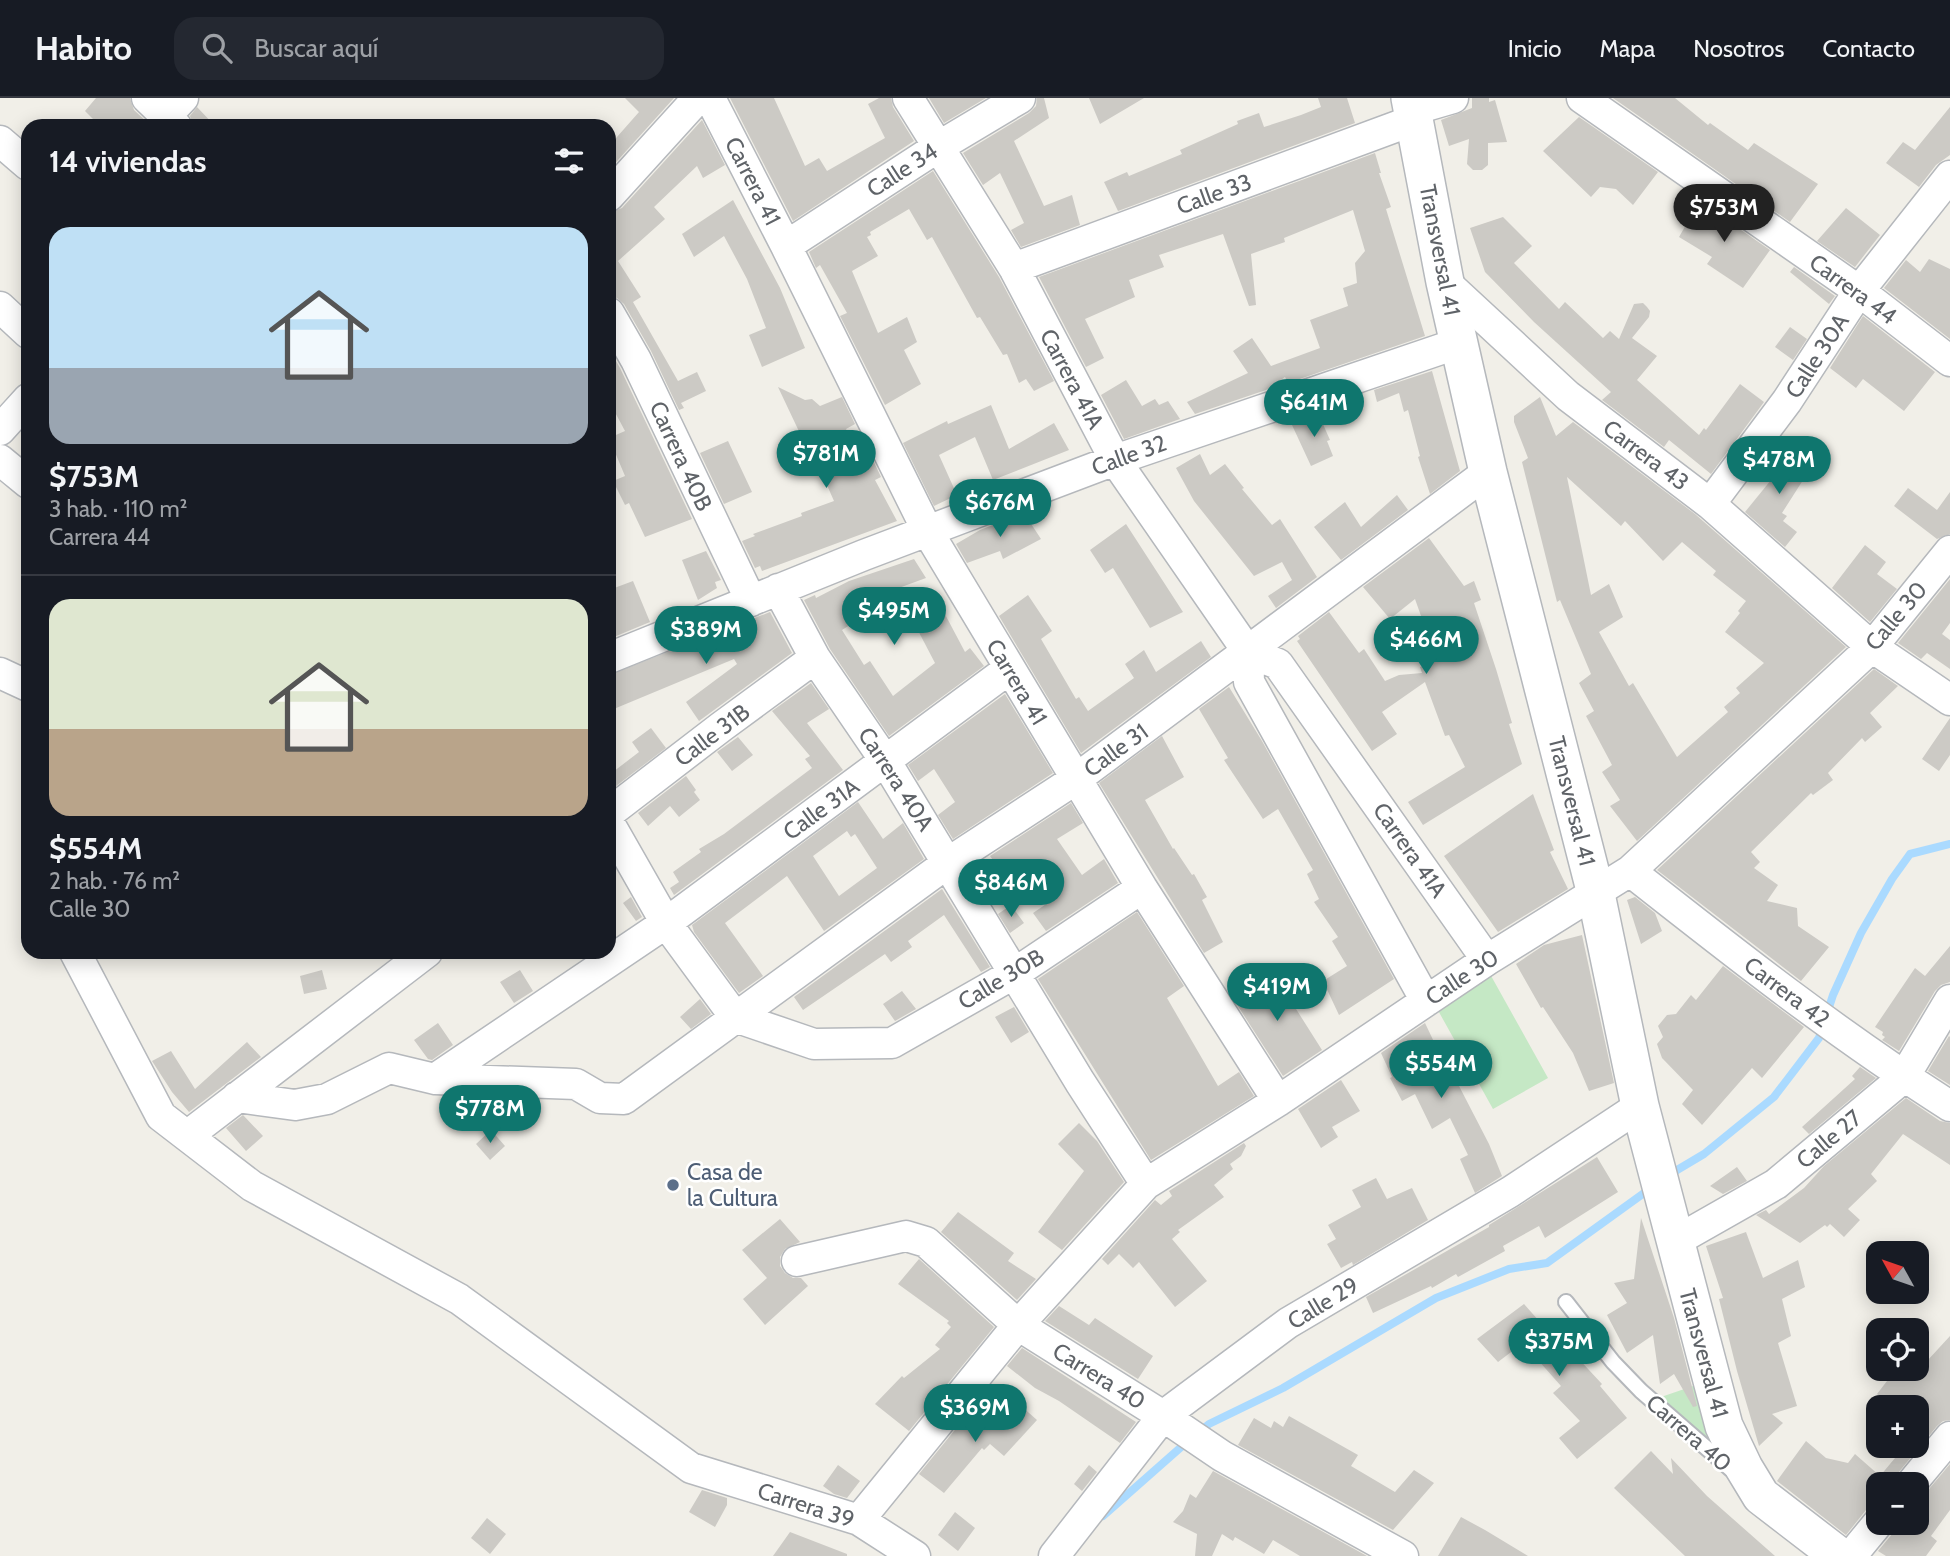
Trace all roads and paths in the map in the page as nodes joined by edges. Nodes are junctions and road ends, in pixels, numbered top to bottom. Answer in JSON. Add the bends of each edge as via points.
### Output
{"nodes":[{"id":1,"x":698,"y":98,"type":"edge"},
{"id":2,"x":710,"y":98,"type":"edge"},
{"id":3,"x":908,"y":98,"type":"edge"},
{"id":4,"x":1020,"y":98,"type":"edge"},
{"id":5,"x":1453,"y":98,"type":"edge"},
{"id":6,"x":1582,"y":98,"type":"edge"},
{"id":7,"x":1412,"y":109,"type":"edge"},
{"id":8,"x":0,"y":141,"type":"edge"},
{"id":9,"x":938,"y":147,"type":"junction"},
{"id":10,"x":21,"y":158,"type":"edge"},
{"id":11,"x":1950,"y":176,"type":"edge"},
{"id":12,"x":616,"y":188,"type":"edge"},
{"id":13,"x":786,"y":246,"type":"junction"},
{"id":14,"x":1014,"y":268,"type":"junction"},
{"id":15,"x":1445,"y":282,"type":"junction"},
{"id":16,"x":1859,"y":291,"type":"junction"},
{"id":17,"x":0,"y":307,"type":"edge"},
{"id":18,"x":616,"y":325,"type":"edge"},
{"id":19,"x":21,"y":326,"type":"edge"},
{"id":20,"x":1459,"y":343,"type":"junction"},
{"id":21,"x":1950,"y":361,"type":"edge"},
{"id":22,"x":21,"y":406,"type":"edge"},
{"id":23,"x":0,"y":430,"type":"edge"},
{"id":24,"x":0,"y":460,"type":"edge"},
{"id":25,"x":1115,"y":460,"type":"junction"},
{"id":26,"x":1489,"y":472,"type":"junction"},
{"id":27,"x":21,"y":477,"type":"edge"},
{"id":28,"x":1710,"y":504,"type":"junction"},
{"id":29,"x":928,"y":532,"type":"junction"},
{"id":30,"x":1950,"y":551,"type":"edge"},
{"id":31,"x":765,"y":595,"type":"junction"},
{"id":32,"x":1872,"y":647,"type":"junction"},
{"id":33,"x":1248,"y":652,"type":"junction"},
{"id":34,"x":616,"y":655,"type":"edge"},
{"id":35,"x":816,"y":658,"type":"junction"},
{"id":36,"x":1009,"y":669,"type":"junction"},
{"id":37,"x":0,"y":674,"type":"edge"},
{"id":38,"x":21,"y":683,"type":"edge"},
{"id":39,"x":1950,"y":700,"type":"edge"},
{"id":40,"x":886,"y":762,"type":"junction"},
{"id":41,"x":1076,"y":779,"type":"junction"},
{"id":42,"x":616,"y":808,"type":"edge"},
{"id":43,"x":616,"y":835,"type":"edge"},
{"id":44,"x":948,"y":862,"type":"junction"},
{"id":45,"x":1630,"y":871,"type":"junction"},
{"id":46,"x":1142,"y":888,"type":"junction"},
{"id":47,"x":1596,"y":894,"type":"junction"},
{"id":48,"x":666,"y":923,"type":"junction"},
{"id":49,"x":616,"y":957,"type":"edge"},
{"id":50,"x":79,"y":959,"type":"edge"},
{"id":51,"x":417,"y":959,"type":"edge"},
{"id":52,"x":613,"y":959,"type":"edge"},
{"id":53,"x":1487,"y":960,"type":"junction"},
{"id":54,"x":1015,"y":973,"type":"junction"},
{"id":55,"x":1950,"y":1000,"type":"edge"},
{"id":56,"x":1426,"y":1001,"type":"junction"},
{"id":57,"x":735,"y":1017,"type":"junction"},
{"id":58,"x":1904,"y":1077,"type":"junction"},
{"id":59,"x":435,"y":1079,"type":"junction"},
{"id":60,"x":237,"y":1097,"type":"junction"},
{"id":61,"x":1278,"y":1101,"type":"junction"},
{"id":62,"x":1640,"y":1106,"type":"junction"},
{"id":63,"x":1950,"y":1106,"type":"edge"},
{"id":64,"x":187,"y":1136,"type":"junction"},
{"id":65,"x":1146,"y":1184,"type":"junction"},
{"id":66,"x":1674,"y":1242,"type":"junction"},
{"id":67,"x":797,"y":1261,"type":"dead end"},
{"id":68,"x":1566,"y":1302,"type":"dead end"},
{"id":69,"x":1018,"y":1325,"type":"junction"},
{"id":70,"x":1167,"y":1419,"type":"junction"},
{"id":71,"x":1950,"y":1437,"type":"edge"},
{"id":72,"x":1921,"y":1472,"type":"edge"},
{"id":73,"x":1761,"y":1496,"type":"junction"},
{"id":74,"x":859,"y":1520,"type":"junction"},
{"id":75,"x":1868,"y":1535,"type":"edge"},
{"id":76,"x":915,"y":1556,"type":"edge"},
{"id":77,"x":1054,"y":1556,"type":"edge"},
{"id":78,"x":1403,"y":1556,"type":"edge"},
{"id":79,"x":1839,"y":1556,"type":"edge"},
{"id":80,"x":1851,"y":1556,"type":"edge"}],
"edges":[{"from":1,"to":12,"type":"street"},
{"from":2,"to":13,"type":"street","name":"Carrera 41"},
{"from":3,"to":9,"type":"street","name":"Carrera 41A"},
{"from":4,"to":9,"type":"street","name":"Calle 34"},
{"from":5,"to":7,"type":"street","name":"Calle 33"},
{"from":6,"to":16,"type":"street","name":"Carrera 44"},
{"from":7,"to":14,"type":"street","name":"Calle 33"},
{"from":7,"to":15,"type":"street","name":"Transversal 41"},
{"from":8,"to":10,"type":"street"},
{"from":9,"to":13,"type":"street","name":"Calle 34"},
{"from":9,"to":14,"type":"street","name":"Carrera 41A"},
{"from":11,"to":16,"type":"street","name":"Calle 30A"},
{"from":13,"to":29,"type":"street","name":"Carrera 41"},
{"from":14,"to":25,"type":"street","name":"Carrera 41A"},
{"from":15,"to":20,"type":"street","name":"Transversal 41"},
{"from":15,"to":28,"type":"street","name":"Carrera 43","via":[[1568,396]]},
{"from":16,"to":21,"type":"street","name":"Carrera 44"},
{"from":16,"to":28,"type":"street","name":"Calle 30A","via":[[1787,401]]},
{"from":17,"to":19,"type":"street"},
{"from":18,"to":31,"type":"street","name":"Carrera 40B"},
{"from":20,"to":25,"type":"street","name":"Calle 32"},
{"from":20,"to":26,"type":"street","name":"Transversal 41"},
{"from":22,"to":23,"type":"street"},
{"from":24,"to":27,"type":"street"},
{"from":25,"to":29,"type":"street","name":"Calle 32"},
{"from":25,"to":33,"type":"street","name":"Carrera 41A"},
{"from":26,"to":33,"type":"street","name":"Calle 31"},
{"from":26,"to":47,"type":"street","name":"Transversal 41"},
{"from":28,"to":32,"type":"street","name":"Carrera 43"},
{"from":29,"to":31,"type":"street","name":"Calle 32"},
{"from":29,"to":36,"type":"street","name":"Carrera 41"},
{"from":30,"to":32,"type":"street","name":"Calle 30"},
{"from":31,"to":34,"type":"street","name":"Calle 32"},
{"from":31,"to":35,"type":"street","name":"Carrera 40A"},
{"from":32,"to":39,"type":"street","name":"Carrera 43"},
{"from":32,"to":45,"type":"street","name":"Calle 30"},
{"from":33,"to":41,"type":"street","name":"Calle 31"},
{"from":33,"to":53,"type":"street","name":"Carrera 41A","via":[[1278,664]]},
{"from":33,"to":56,"type":"street","name":"Carrera 41A","via":[[1249,682]]},
{"from":35,"to":40,"type":"street","name":"Carrera 40A"},
{"from":35,"to":42,"type":"street","name":"Calle 31B"},
{"from":36,"to":40,"type":"street","name":"Calle 31A"},
{"from":36,"to":41,"type":"street","name":"Carrera 41"},
{"from":37,"to":38,"type":"street"},
{"from":40,"to":44,"type":"street","name":"Carrera 40A"},
{"from":40,"to":48,"type":"street","name":"Calle 31A"},
{"from":41,"to":44,"type":"street","name":"Calle 31"},
{"from":41,"to":46,"type":"street","name":"Carrera 41"},
{"from":43,"to":48,"type":"street"},
{"from":44,"to":54,"type":"street","name":"Carrera 40A"},
{"from":44,"to":57,"type":"street","name":"Calle 31"},
{"from":45,"to":47,"type":"street","name":"Calle 30"},
{"from":45,"to":58,"type":"street","name":"Carrera 42","via":[[1811,1012]]},
{"from":46,"to":54,"type":"street","name":"Calle 30B"},
{"from":46,"to":61,"type":"street","name":"Carrera 41"},
{"from":47,"to":53,"type":"street","name":"Calle 30"},
{"from":47,"to":62,"type":"street","name":"Transversal 41"},
{"from":48,"to":49,"type":"street","name":"Calle 31A"},
{"from":48,"to":57,"type":"street"},
{"from":50,"to":64,"type":"street","name":"Carrera 39","via":[[161,1116]]},
{"from":51,"to":60,"type":"street"},
{"from":52,"to":59,"type":"street","name":"Calle 31A"},
{"from":53,"to":56,"type":"street","name":"Calle 30"},
{"from":54,"to":57,"type":"street","name":"Calle 30B","via":[[892,1043],[814,1044]]},
{"from":54,"to":65,"type":"street","name":"Carrera 40A"},
{"from":55,"to":58,"type":"street","name":"Calle 27"},
{"from":56,"to":61,"type":"street","name":"Calle 30"},
{"from":57,"to":59,"type":"street","name":"Calle 31","via":[[624,1099],[600,1098],[576,1084]]},
{"from":58,"to":63,"type":"street","name":"Carrera 42"},
{"from":58,"to":66,"type":"street","name":"Calle 27","via":[[1776,1184]]},
{"from":59,"to":60,"type":"street","name":"Calle 31","via":[[389,1068],[327,1099],[295,1105]]},
{"from":60,"to":64,"type":"street"},
{"from":61,"to":65,"type":"street","name":"Calle 30"},
{"from":62,"to":66,"type":"street","name":"Transversal 41"},
{"from":62,"to":70,"type":"street","name":"Calle 29","via":[[1510,1192],[1288,1323]]},
{"from":64,"to":74,"type":"street","name":"Carrera 39","via":[[252,1186],[459,1299],[691,1468]]},
{"from":65,"to":69,"type":"street","name":"Calle 30"},
{"from":66,"to":73,"type":"street","name":"Transversal 41","via":[[1724,1426]]},
{"from":67,"to":69,"type":"street","name":"Carrera 40","via":[[906,1236],[926,1242]]},
{"from":68,"to":73,"type":"lane","name":"Carrera 40","via":[[1641,1391]]},
{"from":69,"to":70,"type":"street","name":"Carrera 40"},
{"from":69,"to":74,"type":"street","name":"Calle 30"},
{"from":70,"to":77,"type":"street","name":"Calle 29"},
{"from":70,"to":78,"type":"street","name":"Carrera 40","via":[[1222,1456]]},
{"from":71,"to":72,"type":"street"},
{"from":73,"to":79,"type":"street"},
{"from":74,"to":76,"type":"street","name":"Carrera 39"},
{"from":75,"to":80,"type":"street"}]}
